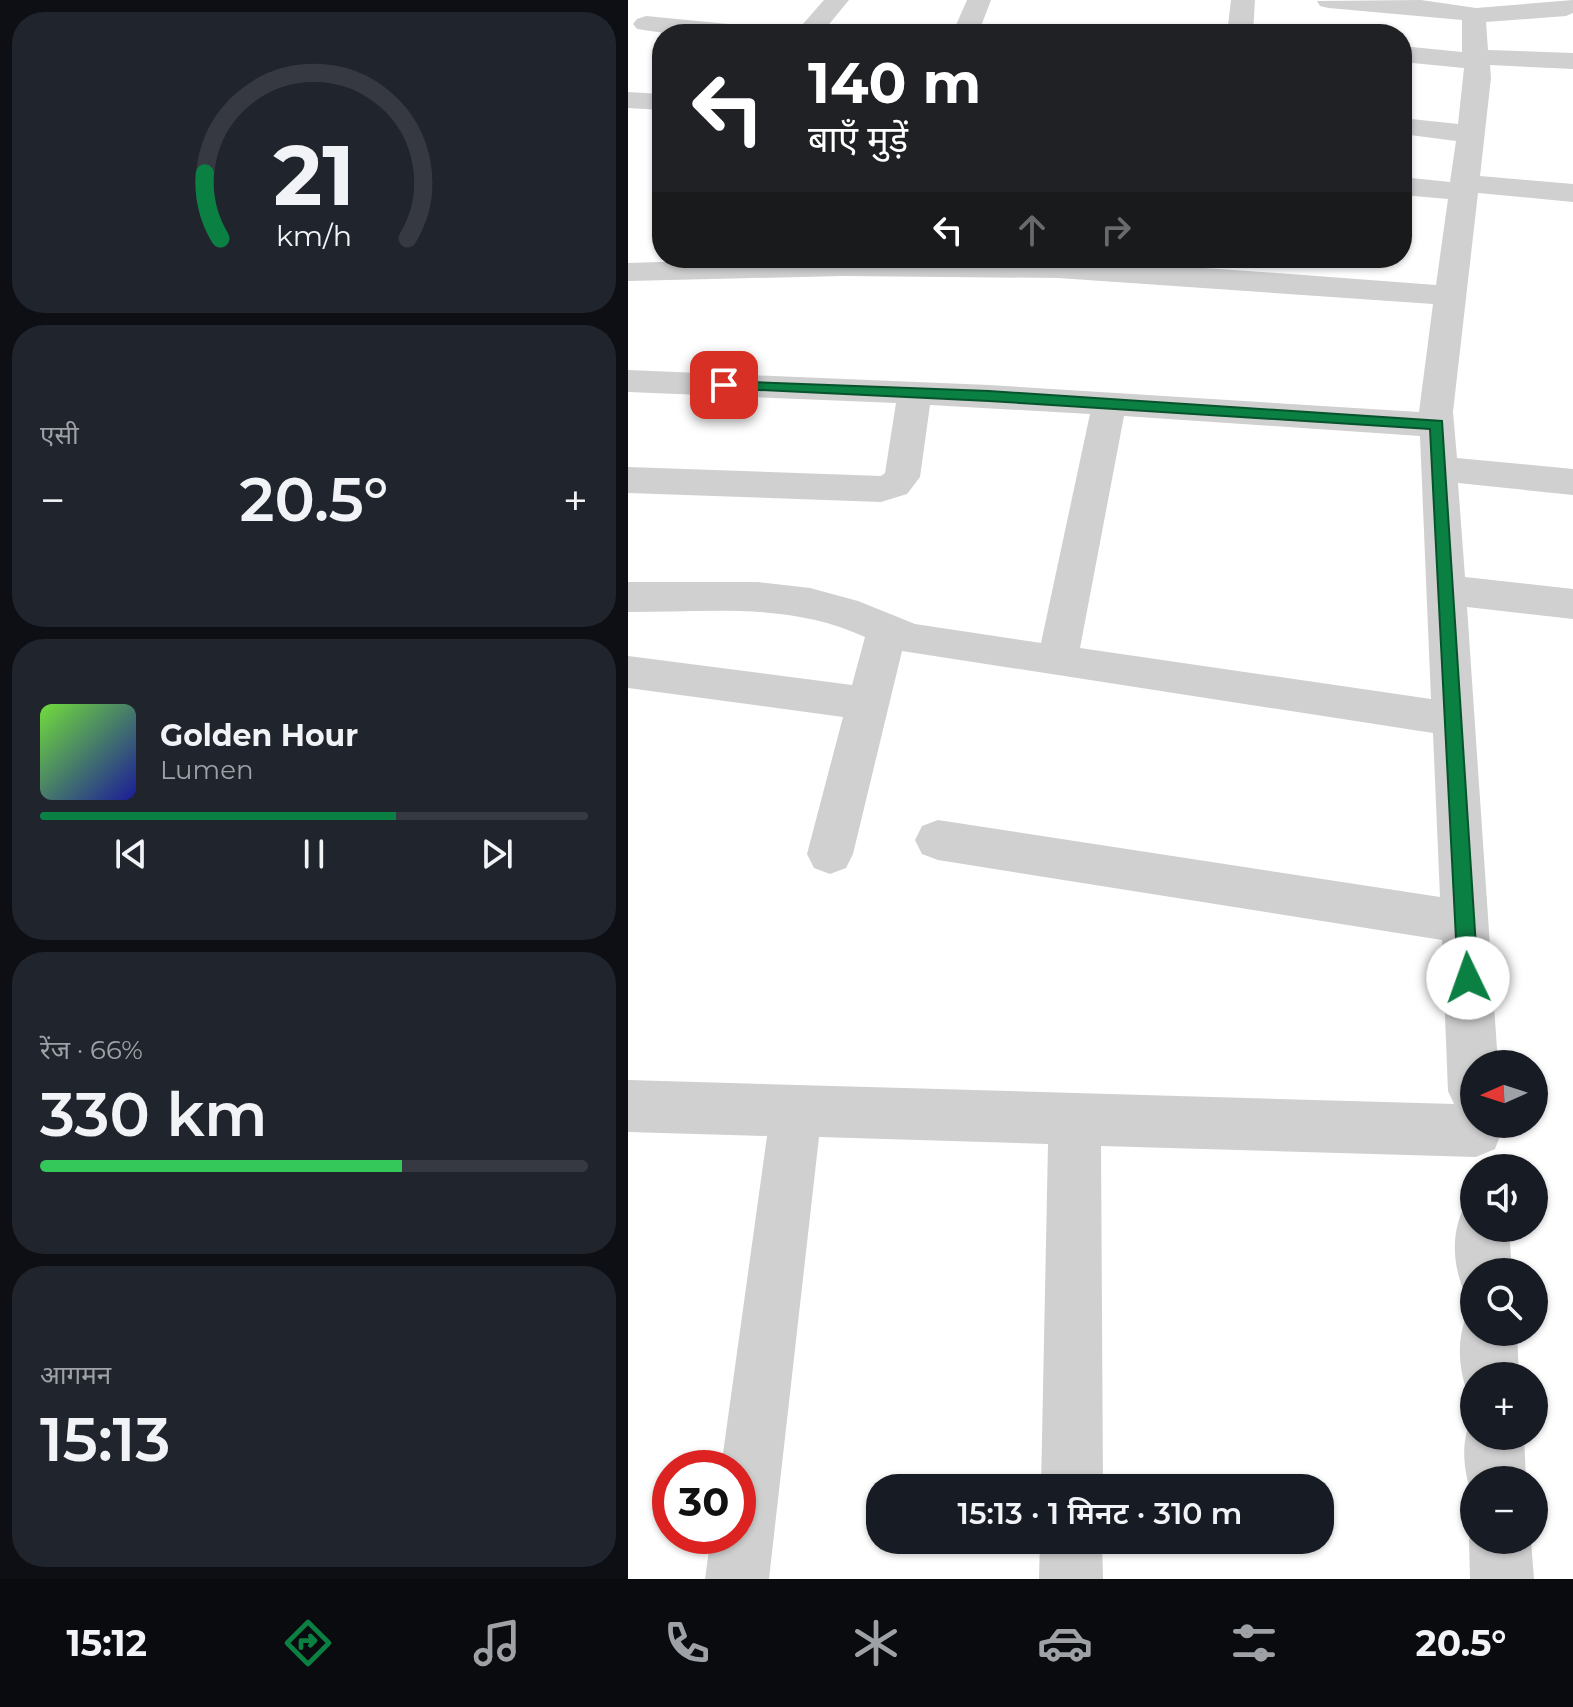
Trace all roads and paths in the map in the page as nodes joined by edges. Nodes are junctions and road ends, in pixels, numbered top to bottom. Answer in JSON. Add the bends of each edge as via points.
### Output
{"nodes":[{"id":1,"x":668,"y":0,"type":"edge"},
{"id":2,"x":837,"y":0,"type":"edge"},
{"id":3,"x":979,"y":0,"type":"edge"},
{"id":4,"x":1243,"y":0,"type":"edge"},
{"id":5,"x":1329,"y":1,"type":"edge"},
{"id":6,"x":1573,"y":1,"type":"edge"},
{"id":7,"x":1476,"y":15,"type":"junction"},
{"id":8,"x":646,"y":24,"type":"junction"},
{"id":9,"x":816,"y":24,"type":"edge"},
{"id":10,"x":969,"y":24,"type":"edge"},
{"id":11,"x":1241,"y":24,"type":"edge"},
{"id":12,"x":652,"y":25,"type":"edge"},
{"id":13,"x":628,"y":44,"type":"edge"},
{"id":14,"x":1412,"y":55,"type":"edge"},
{"id":15,"x":1478,"y":59,"type":"junction"},
{"id":16,"x":1573,"y":61,"type":"edge"},
{"id":17,"x":628,"y":100,"type":"edge"},
{"id":18,"x":652,"y":101,"type":"edge"},
{"id":19,"x":1412,"y":127,"type":"edge"},
{"id":20,"x":1472,"y":134,"type":"junction"},
{"id":21,"x":1412,"y":186,"type":"edge"},
{"id":22,"x":1465,"y":188,"type":"junction"},
{"id":23,"x":1573,"y":193,"type":"edge"},
{"id":24,"x":693,"y":268,"type":"edge"},
{"id":25,"x":987,"y":268,"type":"edge"},
{"id":26,"x":628,"y":272,"type":"edge"},
{"id":27,"x":1451,"y":296,"type":"junction"},
{"id":28,"x":628,"y":381,"type":"edge"},
{"id":29,"x":915,"y":393,"type":"junction"},
{"id":30,"x":1109,"y":404,"type":"junction"},
{"id":31,"x":1437,"y":425,"type":"junction"},
{"id":32,"x":1439,"y":469,"type":"junction"},
{"id":33,"x":628,"y":480,"type":"edge"},
{"id":34,"x":1573,"y":482,"type":"edge"},
{"id":35,"x":1446,"y":590,"type":"junction"},
{"id":36,"x":628,"y":597,"type":"edge"},
{"id":37,"x":1573,"y":604,"type":"edge"},
{"id":38,"x":886,"y":633,"type":"junction"},
{"id":39,"x":1057,"y":661,"type":"junction"},
{"id":40,"x":628,"y":672,"type":"edge"},
{"id":41,"x":868,"y":704,"type":"junction"},
{"id":42,"x":1453,"y":719,"type":"junction"},
{"id":43,"x":938,"y":840,"type":"dead end"},
{"id":44,"x":830,"y":854,"type":"dead end"},
{"id":45,"x":1465,"y":922,"type":"junction"},
{"id":46,"x":1472,"y":1050,"type":"edge"},
{"id":47,"x":628,"y":1106,"type":"edge"},
{"id":48,"x":796,"y":1111,"type":"junction"},
{"id":49,"x":1075,"y":1119,"type":"junction"},
{"id":50,"x":1460,"y":1128,"type":"edge"},
{"id":51,"x":1072,"y":1474,"type":"edge"},
{"id":52,"x":1071,"y":1554,"type":"edge"},
{"id":53,"x":1501,"y":1554,"type":"edge"},
{"id":54,"x":737,"y":1579,"type":"edge"},
{"id":55,"x":1071,"y":1579,"type":"edge"},
{"id":56,"x":1502,"y":1579,"type":"edge"}],
"edges":[{"from":1,"to":8,"type":"street"},
{"from":2,"to":9,"type":"street"},
{"from":3,"to":10,"type":"street"},
{"from":4,"to":11,"type":"street"},
{"from":5,"to":7,"type":"street"},
{"from":6,"to":7,"type":"street","via":[[1557,11]]},
{"from":7,"to":15,"type":"street","via":[[1472,26]]},
{"from":8,"to":12,"type":"street"},
{"from":8,"to":13,"type":"street"},
{"from":14,"to":15,"type":"street"},
{"from":15,"to":16,"type":"street"},
{"from":15,"to":20,"type":"street"},
{"from":17,"to":18,"type":"street"},
{"from":19,"to":20,"type":"street"},
{"from":20,"to":22,"type":"street"},
{"from":21,"to":22,"type":"street"},
{"from":22,"to":23,"type":"street"},
{"from":22,"to":27,"type":"street"},
{"from":24,"to":26,"type":"street"},
{"from":25,"to":27,"type":"street","via":[[1182,275]]},
{"from":27,"to":31,"type":"street"},
{"from":28,"to":29,"type":"street"},
{"from":29,"to":30,"type":"street"},
{"from":29,"to":33,"type":"street","via":[[902,477],[881,489]]},
{"from":30,"to":31,"type":"street"},
{"from":30,"to":39,"type":"street"},
{"from":31,"to":32,"type":"street"},
{"from":32,"to":34,"type":"street"},
{"from":32,"to":35,"type":"street"},
{"from":35,"to":37,"type":"street"},
{"from":35,"to":42,"type":"street"},
{"from":36,"to":38,"type":"street","via":[[799,602],[834,608]]},
{"from":38,"to":39,"type":"street"},
{"from":38,"to":41,"type":"street"},
{"from":39,"to":42,"type":"street"},
{"from":40,"to":41,"type":"street"},
{"from":41,"to":44,"type":"street"},
{"from":42,"to":45,"type":"street"},
{"from":43,"to":45,"type":"street"},
{"from":45,"to":46,"type":"street"},
{"from":47,"to":48,"type":"street"},
{"from":48,"to":49,"type":"street"},
{"from":48,"to":54,"type":"street"},
{"from":49,"to":50,"type":"street"},
{"from":49,"to":51,"type":"street"},
{"from":52,"to":55,"type":"street"},
{"from":53,"to":56,"type":"street"}]}
